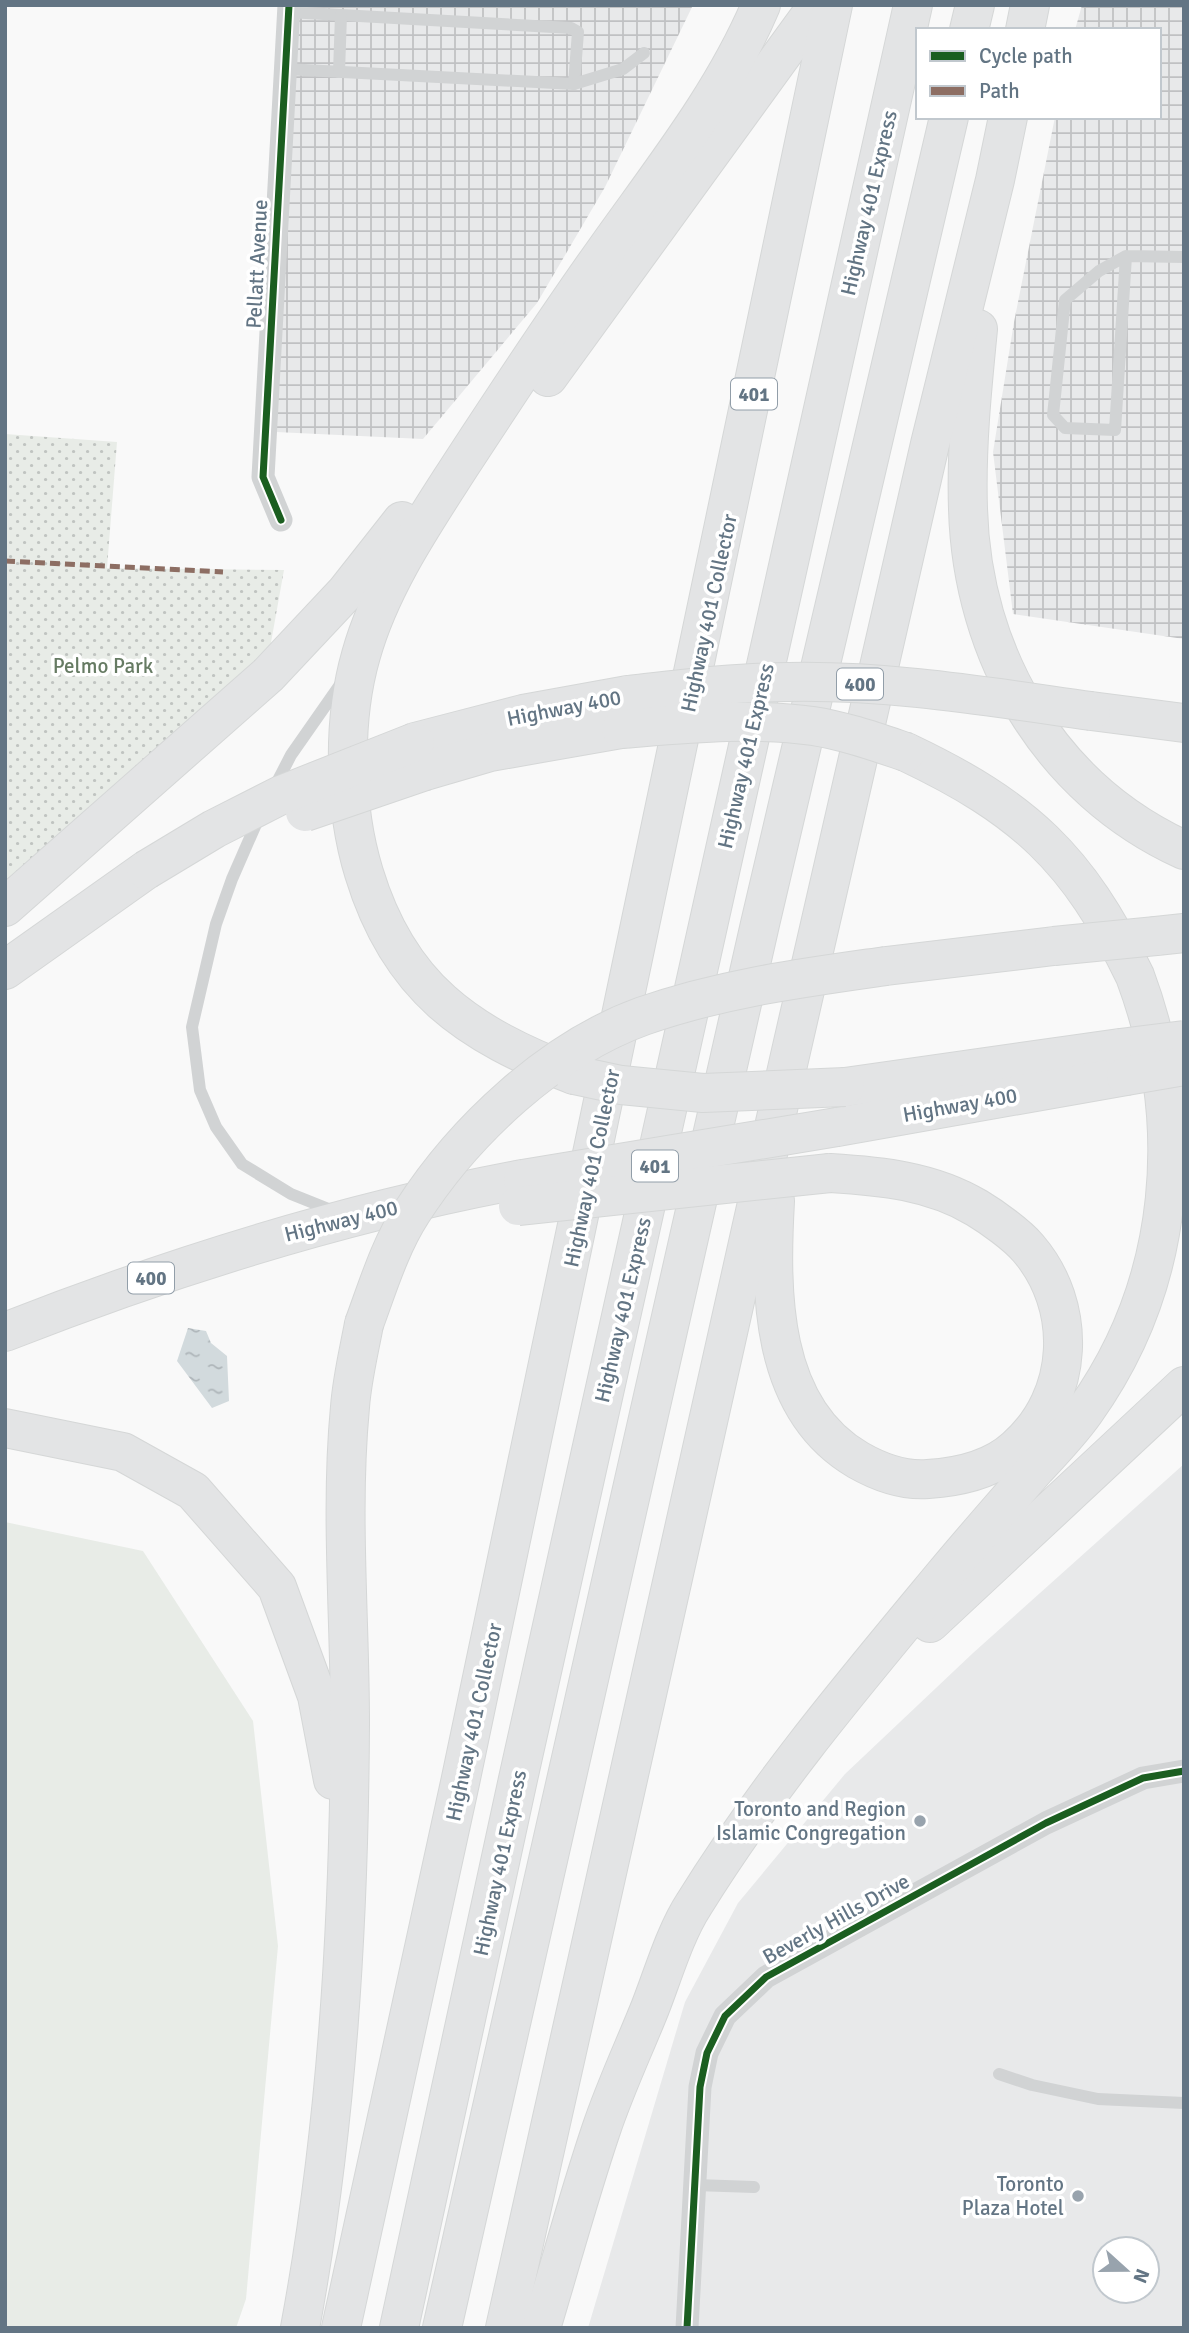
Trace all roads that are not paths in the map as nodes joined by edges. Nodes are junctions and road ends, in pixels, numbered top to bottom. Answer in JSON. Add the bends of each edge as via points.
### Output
{"nodes":[{"id":1,"x":761,"y":5,"type":"edge"},
{"id":2,"x":818,"y":5,"type":"edge"},
{"id":3,"x":833,"y":5,"type":"edge"},
{"id":4,"x":913,"y":5,"type":"edge"},
{"id":5,"x":975,"y":5,"type":"edge"},
{"id":6,"x":1030,"y":5,"type":"edge"},
{"id":7,"x":289,"y":9,"type":"edge"},
{"id":8,"x":333,"y":12,"type":"edge"},
{"id":9,"x":969,"y":28,"type":"edge"},
{"id":10,"x":1025,"y":28,"type":"edge"},
{"id":11,"x":644,"y":53,"type":"dead end"},
{"id":12,"x":285,"y":69,"type":"junction"},
{"id":13,"x":339,"y":72,"type":"junction"},
{"id":14,"x":574,"y":84,"type":"junction"},
{"id":15,"x":949,"y":119,"type":"edge"},
{"id":16,"x":1007,"y":119,"type":"edge"},
{"id":17,"x":995,"y":180,"type":"junction"},
{"id":18,"x":1126,"y":256,"type":"junction"},
{"id":19,"x":1184,"y":257,"type":"edge"},
{"id":20,"x":544,"y":340,"type":"junction"},
{"id":21,"x":281,"y":520,"type":"dead end"},
{"id":22,"x":360,"y":656,"type":"junction"},
{"id":23,"x":624,"y":712,"type":"junction"},
{"id":24,"x":1184,"y":723,"type":"edge"},
{"id":25,"x":349,"y":750,"type":"junction"},
{"id":26,"x":1184,"y":850,"type":"edge"},
{"id":27,"x":5,"y":907,"type":"edge"},
{"id":28,"x":1170,"y":935,"type":"edge"},
{"id":29,"x":12,"y":965,"type":"edge"},
{"id":30,"x":1184,"y":1040,"type":"edge"},
{"id":31,"x":789,"y":1060,"type":"junction"},
{"id":32,"x":1123,"y":1062,"type":"junction"},
{"id":33,"x":1184,"y":1066,"type":"edge"},
{"id":34,"x":521,"y":1192,"type":"junction"},
{"id":35,"x":365,"y":1214,"type":"junction"},
{"id":36,"x":5,"y":1332,"type":"edge"},
{"id":37,"x":1184,"y":1386,"type":"edge"},
{"id":38,"x":5,"y":1428,"type":"edge"},
{"id":39,"x":823,"y":1722,"type":"junction"},
{"id":40,"x":1184,"y":1771,"type":"edge"},
{"id":41,"x":348,"y":1825,"type":"junction"},
{"id":42,"x":999,"y":2074,"type":"dead end"},
{"id":43,"x":1184,"y":2103,"type":"edge"},
{"id":44,"x":695,"y":2185,"type":"junction"},
{"id":45,"x":754,"y":2187,"type":"dead end"},
{"id":46,"x":300,"y":2328,"type":"edge"},
{"id":47,"x":341,"y":2328,"type":"edge"},
{"id":48,"x":399,"y":2328,"type":"edge"},
{"id":49,"x":442,"y":2328,"type":"edge"},
{"id":50,"x":505,"y":2328,"type":"edge"},
{"id":51,"x":541,"y":2328,"type":"edge"},
{"id":52,"x":687,"y":2328,"type":"edge"}],
"edges":[{"from":1,"to":20,"type":"highway","via":[[721,85]]},
{"from":2,"to":25,"type":"highway","via":[[525,408],[443,531],[419,570],[386,642]]},
{"from":3,"to":47,"type":"highway","name":"Highway 401 Collector","number":"401","via":[[676,776]]},
{"from":4,"to":48,"type":"highway","name":"Highway 401 Express","number":"401"},
{"from":5,"to":9,"type":"highway"},
{"from":6,"to":10,"type":"highway"},
{"from":7,"to":8,"type":"lane"},
{"from":7,"to":12,"type":"street","name":"Pellatt Avenue"},
{"from":8,"to":13,"type":"lane"},
{"from":8,"to":14,"type":"lane","via":[[571,28],[578,32]]},
{"from":11,"to":14,"type":"lane","via":[[623,69]]},
{"from":12,"to":13,"type":"lane"},
{"from":12,"to":21,"type":"street","name":"Pellatt Avenue","via":[[263,477]]},
{"from":13,"to":14,"type":"lane"},
{"from":15,"to":49,"type":"highway","number":"401","via":[[760,924]]},
{"from":16,"to":17,"type":"highway"},
{"from":17,"to":26,"type":"highway","via":[[968,465],[972,556],[991,637],[1034,726],[1067,767],[1118,812]]},
{"from":17,"to":31,"type":"highway"},
{"from":18,"to":18,"type":"lane","via":[[1099,271],[1065,300],[1053,415],[1065,428],[1115,430]]},
{"from":18,"to":19,"type":"lane"},
{"from":20,"to":22,"type":"highway","via":[[418,533]]},
{"from":20,"to":27,"type":"highway","via":[[312,631],[233,707]]},
{"from":22,"to":25,"type":"highway"},
{"from":22,"to":35,"type":"lane","via":[[290,755],[262,809],[216,924],[192,1027],[200,1090],[216,1127],[242,1164],[291,1194]]},
{"from":23,"to":24,"type":"highway","name":"Highway 400","number":"400","bridge":true,"via":[[711,686],[788,682],[941,690]]},
{"from":23,"to":29,"type":"highway","name":"Highway 400","number":"400","bridge":true,"via":[[523,714],[420,757],[343,797],[150,875]]},
{"from":23,"to":39,"type":"highway","bridge":true,"via":[[840,731],[906,752],[968,784],[1023,821],[1065,861],[1099,907],[1145,998],[1163,1053],[1176,1140],[1173,1188],[1148,1294],[1122,1354],[1084,1414]]},
{"from":25,"to":32,"type":"highway","bridge":true,"via":[[358,854],[388,935],[410,967],[433,995],[464,1021],[497,1042],[574,1075],[703,1093],[845,1087]]},
{"from":28,"to":41,"type":"highway","bridge":true,"via":[[886,966],[701,997],[601,1035],[560,1059],[482,1125],[411,1214],[385,1267],[365,1324],[350,1406],[345,1489]]},
{"from":30,"to":32,"type":"highway","bridge":true},
{"from":31,"to":34,"type":"highway","bridge":true,"via":[[778,1163],[773,1235],[774,1290],[779,1340],[799,1395],[829,1438],[876,1470],[914,1480],[995,1465],[1017,1447],[1049,1405],[1065,1349],[1061,1314],[1049,1280],[1027,1247],[978,1209],[929,1186],[830,1172]]},
{"from":31,"to":50,"type":"highway"},
{"from":32,"to":33,"type":"highway","name":"Highway 400","bridge":true},
{"from":32,"to":34,"type":"highway","name":"Highway 400","bridge":true},
{"from":34,"to":35,"type":"highway","name":"Highway 400"},
{"from":35,"to":36,"type":"highway","name":"Highway 400","number":"400","via":[[222,1254]]},
{"from":37,"to":39,"type":"highway"},
{"from":38,"to":41,"type":"highway","via":[[123,1452],[193,1491],[277,1587],[317,1696],[330,1770]]},
{"from":39,"to":51,"type":"highway","via":[[756,1809],[690,1910],[602,2127]]},
{"from":40,"to":44,"type":"street","name":"Beverly Hills Drive","via":[[1143,1778],[1046,1823],[766,1977],[725,2016],[707,2053],[695,2139]]},
{"from":41,"to":46,"type":"highway","via":[[338,2053]]},
{"from":42,"to":43,"type":"lane","via":[[1098,2099]]},
{"from":44,"to":45,"type":"lane"},
{"from":44,"to":52,"type":"street","name":"Beverly Hills Drive"}]}
